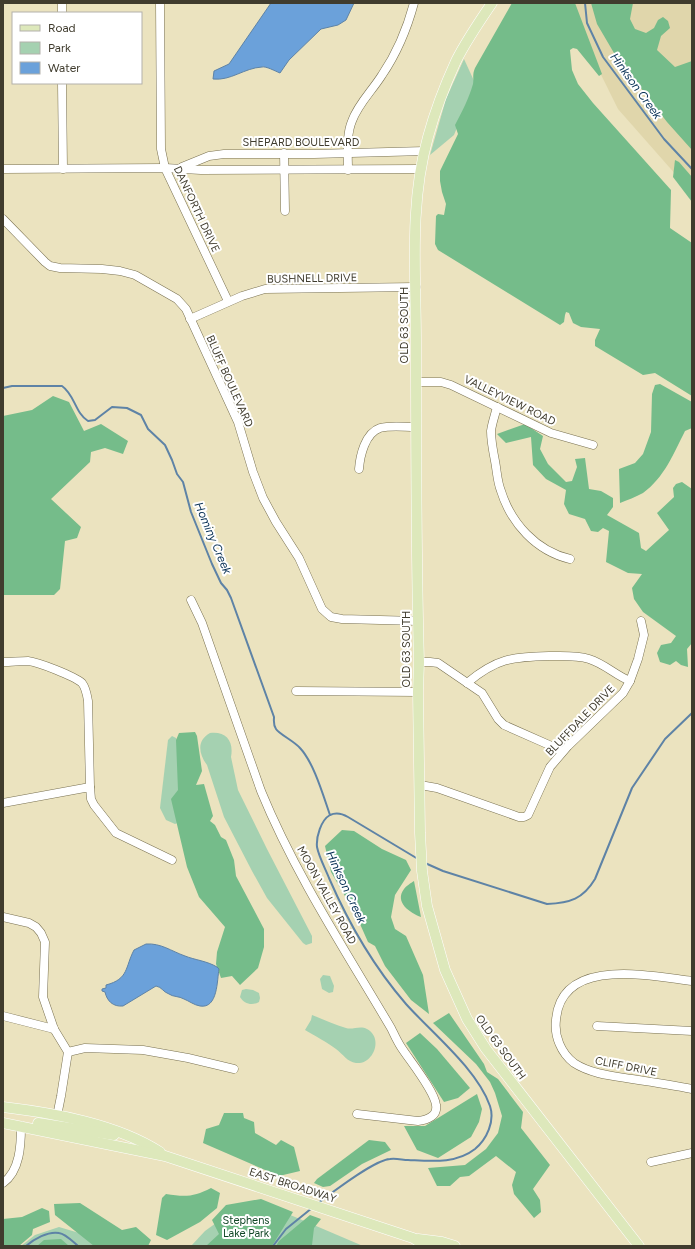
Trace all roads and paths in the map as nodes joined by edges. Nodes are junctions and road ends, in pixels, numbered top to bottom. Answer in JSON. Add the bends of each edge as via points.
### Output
{"nodes":[{"id":1,"x":160,"y":3,"type":"edge"},
{"id":2,"x":414,"y":3,"type":"edge"},
{"id":3,"x":492,"y":3,"type":"edge"},
{"id":4,"x":62,"y":84,"type":"edge"},
{"id":5,"x":425,"y":151,"type":"junction"},
{"id":6,"x":284,"y":153,"type":"junction"},
{"id":7,"x":348,"y":153,"type":"junction"},
{"id":8,"x":165,"y":168,"type":"junction"},
{"id":9,"x":180,"y":168,"type":"junction"},
{"id":10,"x":3,"y":169,"type":"edge"},
{"id":11,"x":63,"y":169,"type":"junction"},
{"id":12,"x":421,"y":169,"type":"junction"},
{"id":13,"x":284,"y":170,"type":"junction"},
{"id":14,"x":348,"y":170,"type":"junction"},
{"id":15,"x":285,"y":211,"type":"dead end"},
{"id":16,"x":3,"y":219,"type":"edge"},
{"id":17,"x":416,"y":287,"type":"junction"},
{"id":18,"x":228,"y":302,"type":"junction"},
{"id":19,"x":190,"y":319,"type":"junction"},
{"id":20,"x":416,"y":382,"type":"junction"},
{"id":21,"x":497,"y":407,"type":"junction"},
{"id":22,"x":415,"y":427,"type":"junction"},
{"id":23,"x":593,"y":445,"type":"dead end"},
{"id":24,"x":359,"y":469,"type":"dead end"},
{"id":25,"x":570,"y":559,"type":"dead end"},
{"id":26,"x":192,"y":600,"type":"dead end"},
{"id":27,"x":418,"y":621,"type":"junction"},
{"id":28,"x":641,"y":621,"type":"dead end"},
{"id":29,"x":3,"y":662,"type":"edge"},
{"id":30,"x":419,"y":662,"type":"junction"},
{"id":31,"x":630,"y":681,"type":"junction"},
{"id":32,"x":467,"y":683,"type":"junction"},
{"id":33,"x":296,"y":691,"type":"dead end"},
{"id":34,"x":418,"y":692,"type":"junction"},
{"id":35,"x":562,"y":752,"type":"junction"},
{"id":36,"x":420,"y":785,"type":"junction"},
{"id":37,"x":90,"y":787,"type":"junction"},
{"id":38,"x":3,"y":802,"type":"edge"},
{"id":39,"x":172,"y":860,"type":"dead end"},
{"id":40,"x":3,"y":917,"type":"edge"},
{"id":41,"x":692,"y":981,"type":"edge"},
{"id":42,"x":3,"y":1016,"type":"edge"},
{"id":43,"x":597,"y":1026,"type":"dead end"},
{"id":44,"x":54,"y":1029,"type":"junction"},
{"id":45,"x":692,"y":1031,"type":"edge"},
{"id":46,"x":68,"y":1052,"type":"junction"},
{"id":47,"x":234,"y":1069,"type":"dead end"},
{"id":48,"x":692,"y":1090,"type":"edge"},
{"id":49,"x":3,"y":1107,"type":"edge"},
{"id":50,"x":357,"y":1114,"type":"dead end"},
{"id":51,"x":57,"y":1116,"type":"junction"},
{"id":52,"x":3,"y":1123,"type":"edge"},
{"id":53,"x":21,"y":1126,"type":"junction"},
{"id":54,"x":122,"y":1134,"type":"junction"},
{"id":55,"x":692,"y":1153,"type":"edge"},
{"id":56,"x":165,"y":1156,"type":"junction"},
{"id":57,"x":652,"y":1162,"type":"dead end"},
{"id":58,"x":3,"y":1183,"type":"edge"},
{"id":59,"x":413,"y":1238,"type":"junction"},
{"id":60,"x":426,"y":1246,"type":"edge"},
{"id":61,"x":455,"y":1246,"type":"edge"},
{"id":62,"x":639,"y":1246,"type":"edge"}],
"edges":[{"from":1,"to":8,"type":"street","name":"DANFORTH DRIVE","via":[[161,149]]},
{"from":2,"to":7,"type":"street","via":[[402,40],[382,76],[366,95],[351,122]]},
{"from":3,"to":5,"type":"main road","name":"OLD 63 SOUTH","via":[[474,30],[442,94]]},
{"from":4,"to":11,"type":"street"},
{"from":5,"to":7,"type":"street","name":"SHEPARD BOULEVARD"},
{"from":5,"to":12,"type":"main road","name":"OLD 63 SOUTH"},
{"from":6,"to":7,"type":"street","name":"SHEPARD BOULEVARD"},
{"from":6,"to":9,"type":"street","name":"SHEPARD BOULEVARD","via":[[209,156]]},
{"from":6,"to":13,"type":"street"},
{"from":7,"to":14,"type":"street"},
{"from":8,"to":9,"type":"street","name":"SHEPARD BOULEVARD"},
{"from":8,"to":11,"type":"street","name":"SHEPARD BOULEVARD"},
{"from":8,"to":18,"type":"street","name":"DANFORTH DRIVE"},
{"from":9,"to":13,"type":"street","name":"SHEPARD BOULEVARD"},
{"from":10,"to":11,"type":"street","name":"SHEPARD BOULEVARD"},
{"from":12,"to":14,"type":"street","name":"SHEPARD BOULEVARD"},
{"from":12,"to":17,"type":"main road","name":"OLD 63 SOUTH","via":[[415,223]]},
{"from":13,"to":14,"type":"street","name":"SHEPARD BOULEVARD"},
{"from":13,"to":15,"type":"street"},
{"from":16,"to":19,"type":"street","name":"BLUFF BOULEVARD","via":[[50,266],[120,271],[135,275],[180,301]]},
{"from":17,"to":18,"type":"street","name":"BUSHNELL DRIVE","via":[[277,288],[254,292]]},
{"from":17,"to":20,"type":"main road","name":"OLD 63 SOUTH"},
{"from":18,"to":19,"type":"street","name":"BUSHNELL DRIVE"},
{"from":19,"to":27,"type":"street","name":"BLUFF BOULEVARD","via":[[238,422],[252,472],[263,498],[301,562],[322,609],[332,617],[342,619]]},
{"from":20,"to":21,"type":"street","name":"VALLEYVIEW ROAD","via":[[441,382],[460,388]]},
{"from":20,"to":22,"type":"main road","name":"OLD 63 SOUTH"},
{"from":21,"to":23,"type":"street","name":"VALLEYVIEW ROAD","via":[[551,433]]},
{"from":21,"to":25,"type":"street","via":[[491,436],[499,483],[506,503],[518,524],[532,539],[554,554]]},
{"from":22,"to":24,"type":"street","via":[[385,427],[375,430],[365,445]]},
{"from":22,"to":27,"type":"main road","name":"OLD 63 SOUTH"},
{"from":26,"to":50,"type":"street","name":"MOON VALLEY ROAD","via":[[271,815],[319,906],[399,1045],[433,1096],[436,1106],[432,1117],[418,1121]]},
{"from":27,"to":30,"type":"main road","name":"OLD 63 SOUTH"},
{"from":28,"to":31,"type":"street","name":"BLUFFDALE DRIVE","via":[[644,635]]},
{"from":29,"to":37,"type":"street","via":[[29,661],[74,678],[82,684],[88,701]]},
{"from":30,"to":32,"type":"street","via":[[438,663]]},
{"from":30,"to":34,"type":"main road","name":"OLD 63 SOUTH"},
{"from":31,"to":32,"type":"street","via":[[589,659],[571,656],[527,656],[492,665]]},
{"from":31,"to":35,"type":"street","name":"BLUFFDALE DRIVE","via":[[612,704]]},
{"from":32,"to":35,"type":"street","via":[[482,693],[504,725]]},
{"from":33,"to":34,"type":"street"},
{"from":34,"to":36,"type":"main road","name":"OLD 63 SOUTH"},
{"from":35,"to":36,"type":"street","name":"BLUFFDALE DRIVE","via":[[547,773],[530,812],[524,817],[514,816],[431,786]]},
{"from":36,"to":62,"type":"main road","name":"OLD 63 SOUTH","via":[[420,833],[427,906],[445,970],[467,1019],[486,1049]]},
{"from":37,"to":38,"type":"street"},
{"from":37,"to":39,"type":"street","via":[[94,805],[116,833]]},
{"from":40,"to":44,"type":"street","via":[[29,923],[36,927],[44,938],[46,949],[43,997]]},
{"from":41,"to":48,"type":"street","name":"CLIFF DRIVE","via":[[636,975],[589,978],[576,984],[566,993],[558,1008],[555,1024],[562,1050],[574,1062],[585,1068],[598,1073]]},
{"from":42,"to":44,"type":"street"},
{"from":43,"to":45,"type":"street"},
{"from":44,"to":46,"type":"street"},
{"from":46,"to":47,"type":"street","via":[[92,1048],[143,1050]]},
{"from":46,"to":51,"type":"street"},
{"from":49,"to":51,"type":"main road","name":"EAST BROADWAY"},
{"from":51,"to":54,"type":"main road","name":"EAST BROADWAY","via":[[97,1124]]},
{"from":52,"to":53,"type":"main road","name":"EAST BROADWAY"},
{"from":53,"to":54,"type":"main road","via":[[26,1121],[112,1136]]},
{"from":53,"to":56,"type":"main road","name":"EAST BROADWAY"},
{"from":53,"to":58,"type":"street","via":[[17,1162],[12,1175]]},
{"from":54,"to":56,"type":"main road","name":"EAST BROADWAY","via":[[144,1142]]},
{"from":55,"to":57,"type":"street"},
{"from":56,"to":59,"type":"main road","name":"EAST BROADWAY"},
{"from":59,"to":60,"type":"main road","name":"EAST BROADWAY"},
{"from":59,"to":61,"type":"main road","name":"EAST BROADWAY"}]}
